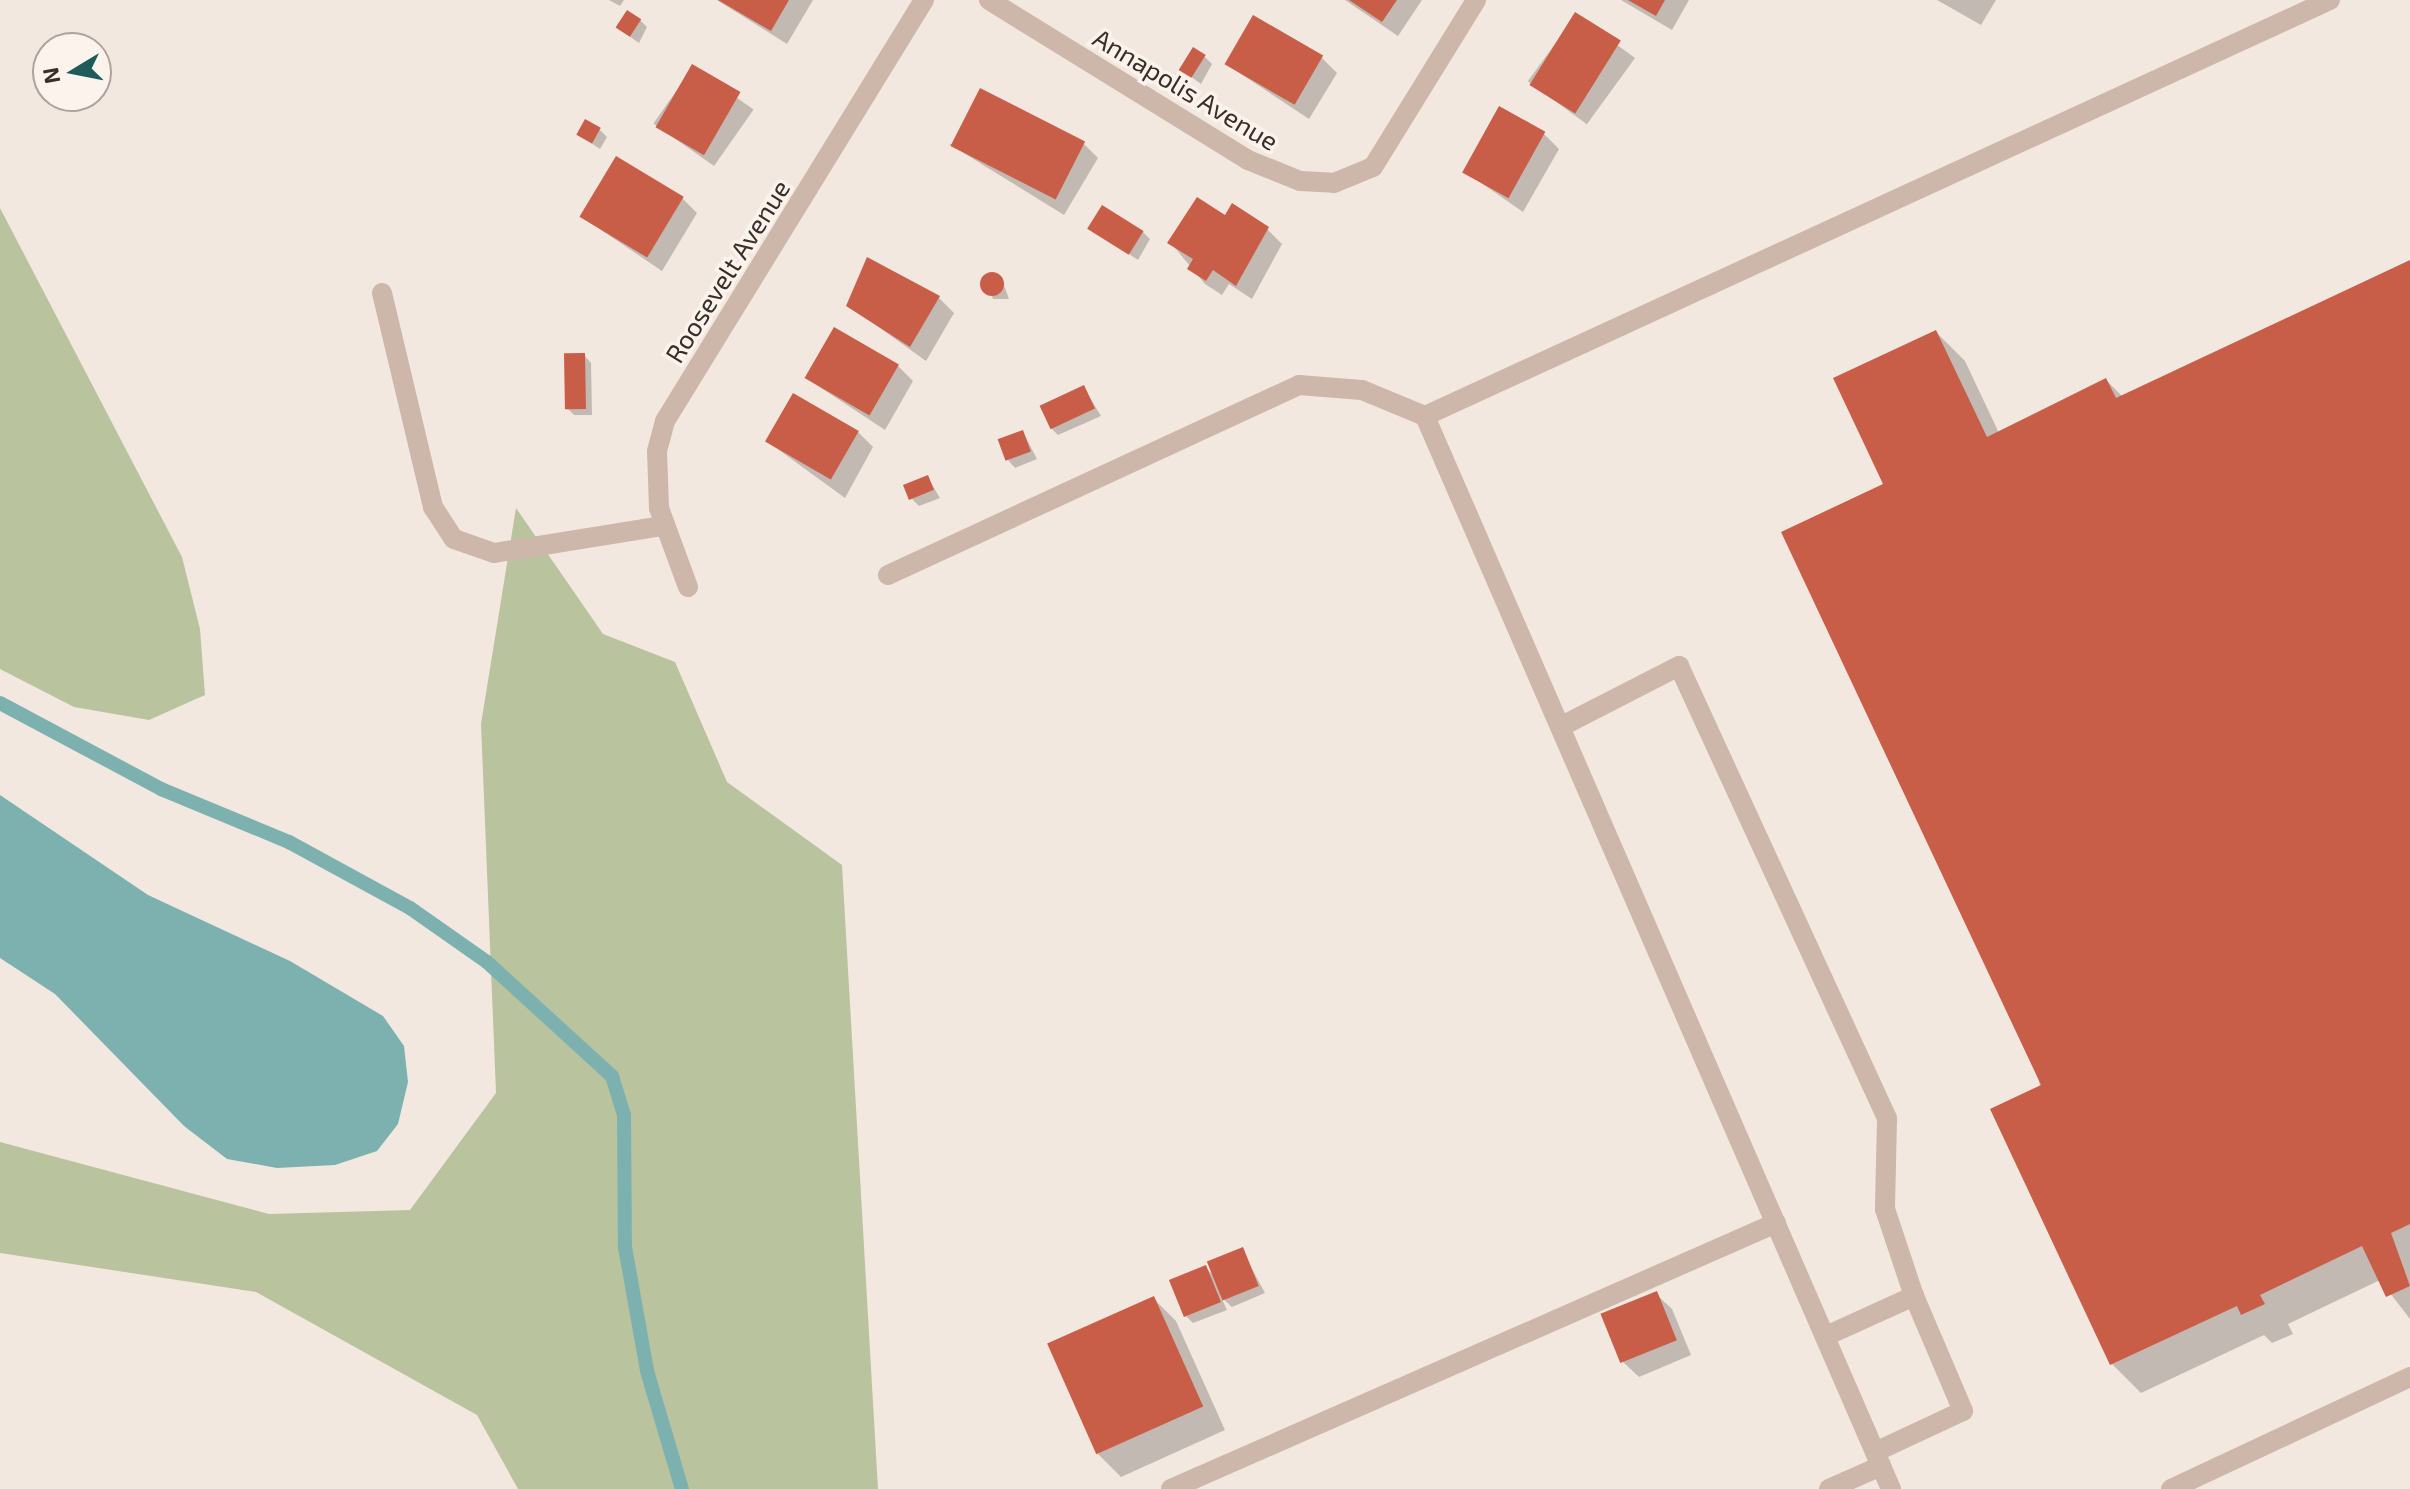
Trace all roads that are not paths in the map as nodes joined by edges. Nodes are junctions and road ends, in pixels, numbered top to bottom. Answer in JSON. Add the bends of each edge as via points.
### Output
{"nodes":[{"id":1,"x":924,"y":0,"type":"edge"},
{"id":2,"x":989,"y":0,"type":"edge"},
{"id":3,"x":1476,"y":0,"type":"edge"},
{"id":4,"x":2330,"y":0,"type":"edge"},
{"id":5,"x":382,"y":293,"type":"dead end"},
{"id":6,"x":1425,"y":416,"type":"junction"},
{"id":7,"x":663,"y":526,"type":"junction"},
{"id":8,"x":888,"y":575,"type":"dead end"},
{"id":9,"x":688,"y":587,"type":"dead end"},
{"id":10,"x":1560,"y":727,"type":"junction"},
{"id":11,"x":1776,"y":1223,"type":"junction"},
{"id":12,"x":1914,"y":1296,"type":"junction"},
{"id":13,"x":1826,"y":1336,"type":"junction"},
{"id":14,"x":2410,"y":1377,"type":"edge"},
{"id":15,"x":1878,"y":1459,"type":"junction"},
{"id":16,"x":1171,"y":1489,"type":"edge"},
{"id":17,"x":1829,"y":1489,"type":"edge"},
{"id":18,"x":1891,"y":1489,"type":"edge"},
{"id":19,"x":2171,"y":1489,"type":"edge"}],
"edges":[{"from":1,"to":7,"type":"street","name":"Roosevelt Avenue","via":[[674,403],[657,451]]},
{"from":2,"to":3,"type":"street","name":"Annapolis Avenue","via":[[1248,160],[1300,181],[1334,183],[1363,173],[1397,134]]},
{"from":4,"to":6,"type":"street"},
{"from":5,"to":7,"type":"street","via":[[433,507],[454,539],[494,553]]},
{"from":6,"to":8,"type":"street","via":[[1362,390],[1299,385]]},
{"from":6,"to":10,"type":"street"},
{"from":7,"to":9,"type":"street","name":"Roosevelt Avenue"},
{"from":10,"to":11,"type":"street"},
{"from":10,"to":12,"type":"street","via":[[1679,666],[1887,1119],[1885,1209]]},
{"from":11,"to":13,"type":"street"},
{"from":11,"to":16,"type":"street"},
{"from":12,"to":13,"type":"street"},
{"from":12,"to":15,"type":"street","via":[[1963,1411]]},
{"from":13,"to":15,"type":"street"},
{"from":14,"to":19,"type":"street"},
{"from":15,"to":17,"type":"street"},
{"from":15,"to":18,"type":"street"}]}
